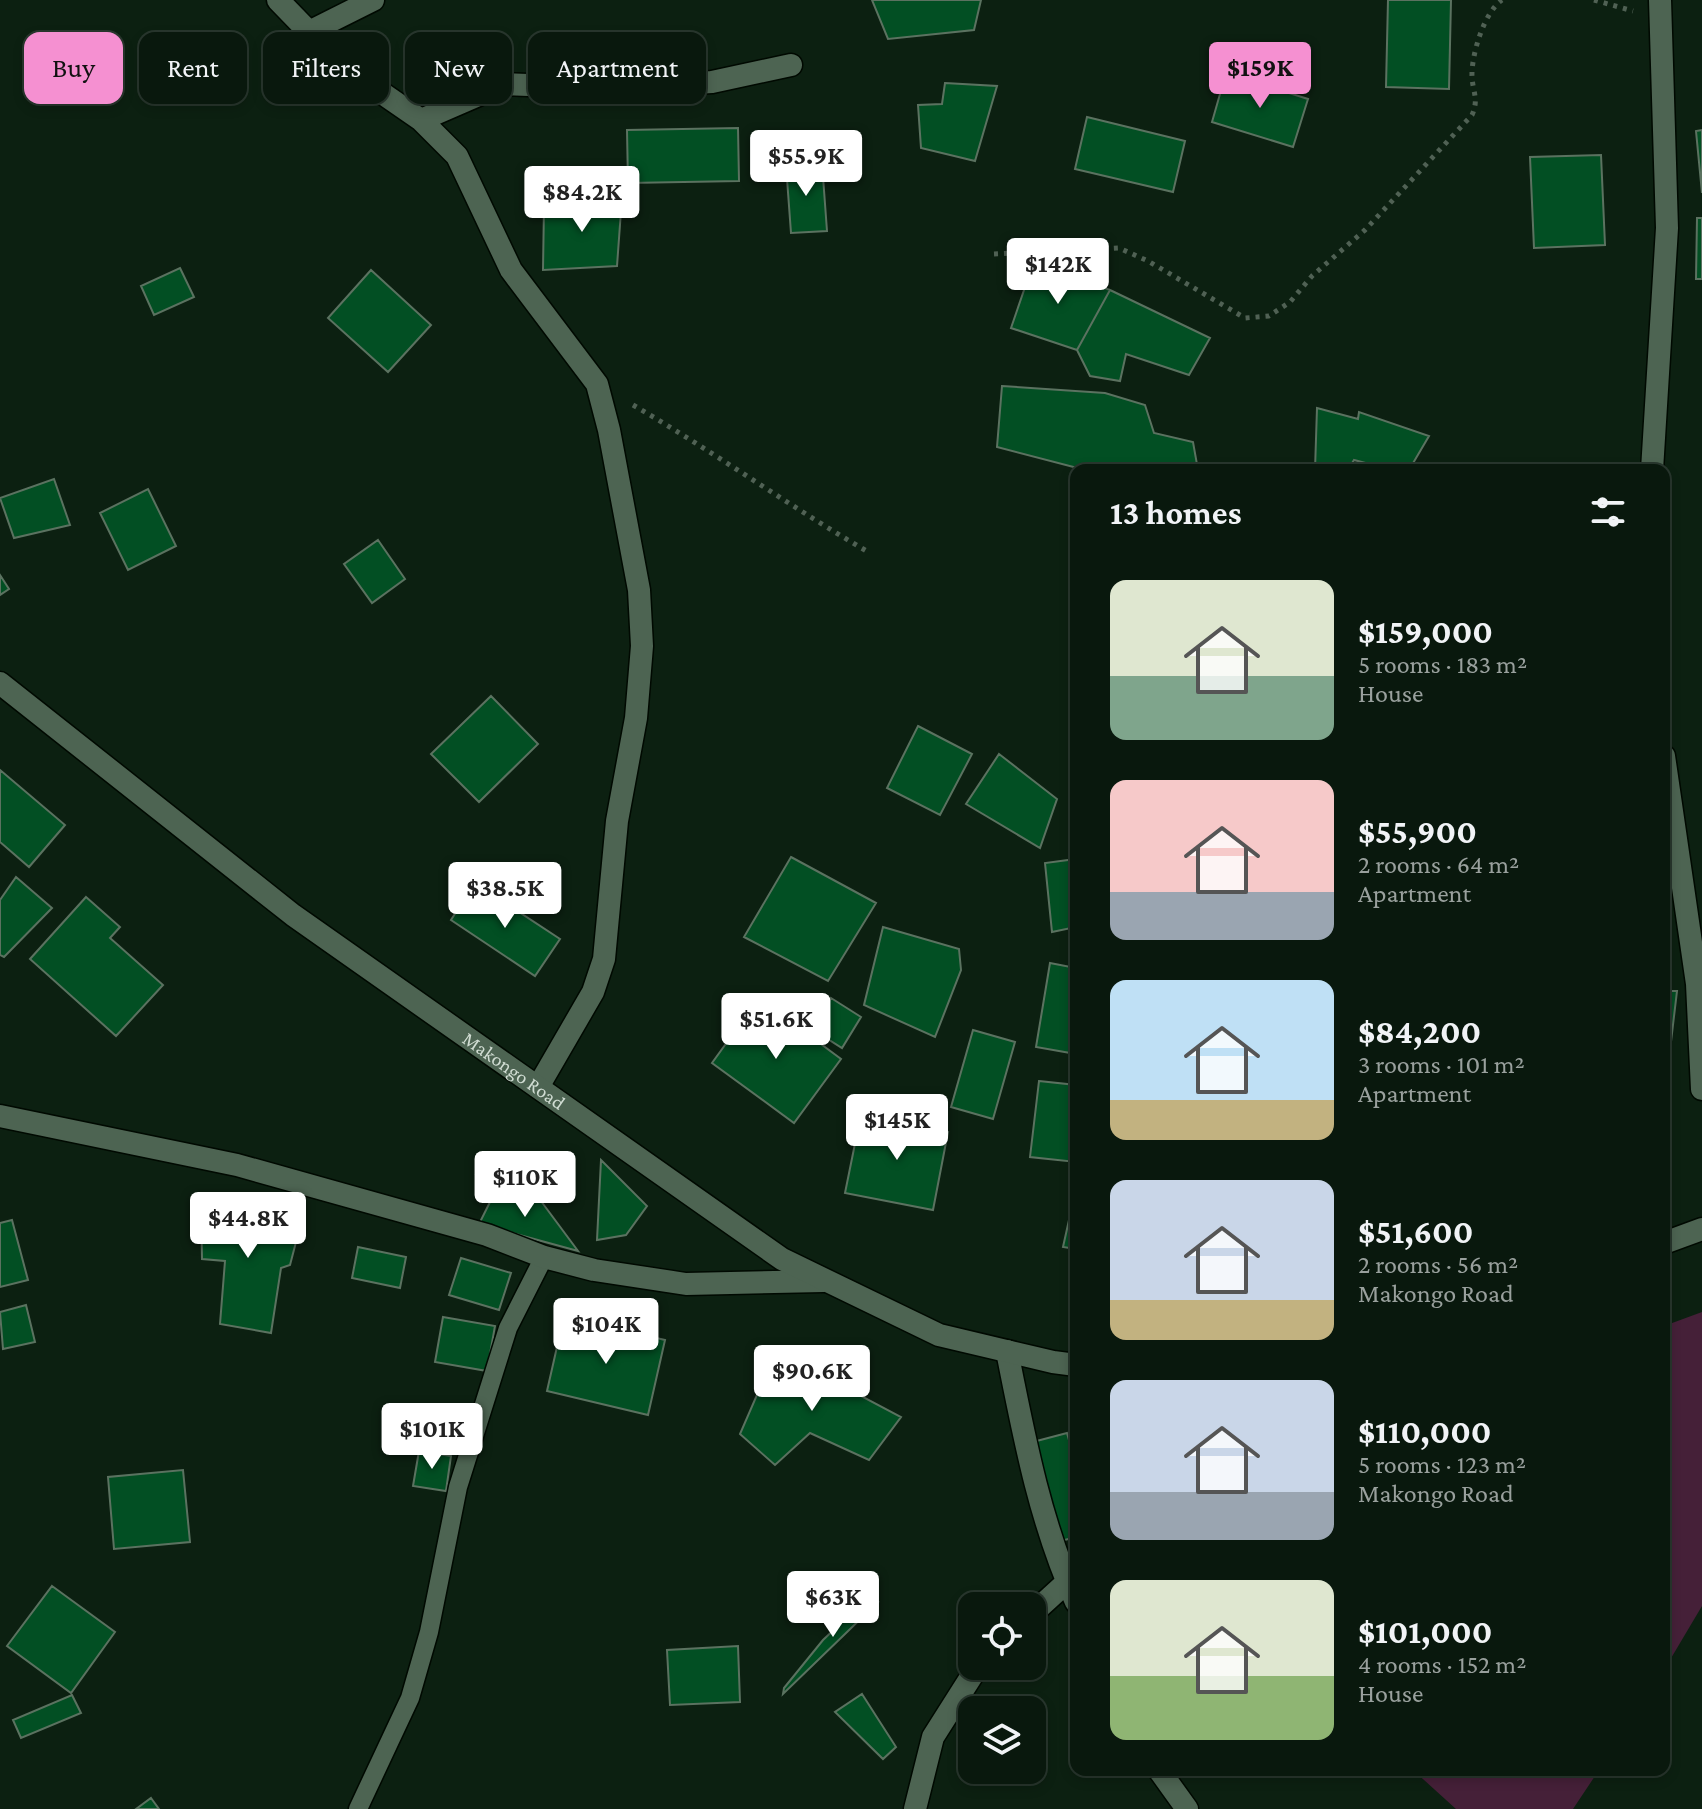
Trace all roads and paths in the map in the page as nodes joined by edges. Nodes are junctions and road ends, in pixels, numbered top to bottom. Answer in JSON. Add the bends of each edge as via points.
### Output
{"nodes":[{"id":1,"x":278,"y":0,"type":"edge"},
{"id":2,"x":373,"y":0,"type":"edge"},
{"id":3,"x":1502,"y":0,"type":"edge"},
{"id":4,"x":1660,"y":0,"type":"edge"},
{"id":5,"x":309,"y":32,"type":"joint"},
{"id":6,"x":791,"y":65,"type":"dead end"},
{"id":7,"x":389,"y":98,"type":"edge"},
{"id":8,"x":421,"y":120,"type":"junction"},
{"id":9,"x":994,"y":254,"type":"dead end"},
{"id":10,"x":597,"y":384,"type":"junction"},
{"id":11,"x":1652,"y":464,"type":"edge"},
{"id":12,"x":870,"y":553,"type":"dead end"},
{"id":13,"x":0,"y":683,"type":"edge"},
{"id":14,"x":1670,"y":797,"type":"edge"},
{"id":15,"x":538,"y":1087,"type":"junction"},
{"id":16,"x":1702,"y":1089,"type":"edge"},
{"id":17,"x":0,"y":1116,"type":"edge"},
{"id":18,"x":1702,"y":1229,"type":"edge"},
{"id":19,"x":1670,"y":1241,"type":"edge"},
{"id":20,"x":544,"y":1257,"type":"junction"},
{"id":21,"x":823,"y":1281,"type":"junction"},
{"id":22,"x":1007,"y":1351,"type":"junction"},
{"id":23,"x":1070,"y":1364,"type":"edge"},
{"id":24,"x":1070,"y":1586,"type":"edge"},
{"id":25,"x":1070,"y":1593,"type":"edge"},
{"id":26,"x":1046,"y":1606,"type":"edge"},
{"id":27,"x":969,"y":1680,"type":"edge"},
{"id":28,"x":1163,"y":1776,"type":"edge"},
{"id":29,"x":358,"y":1809,"type":"edge"},
{"id":30,"x":915,"y":1809,"type":"edge"},
{"id":31,"x":1187,"y":1809,"type":"edge"}],
"edges":[{"from":1,"to":5,"type":"street"},
{"from":2,"to":5,"type":"street"},
{"from":3,"to":9,"type":"path","via":[[1494,5],[1478,44],[1472,76],[1478,102],[1472,115],[1365,230],[1269,316],[1245,318],[1119,248]]},
{"from":4,"to":11,"type":"street","via":[[1667,228]]},
{"from":6,"to":8,"type":"street","via":[[712,82],[609,88],[504,84]]},
{"from":7,"to":8,"type":"street"},
{"from":8,"to":10,"type":"street","via":[[457,156],[511,270]]},
{"from":10,"to":12,"type":"path"},
{"from":10,"to":15,"type":"street","via":[[639,590],[642,646],[636,718],[617,821],[604,959],[593,992]]},
{"from":13,"to":15,"type":"street","name":"Makongo Road","via":[[293,915]]},
{"from":14,"to":16,"type":"street","via":[[1697,984]]},
{"from":15,"to":21,"type":"street","name":"Makongo Road","via":[[782,1259]]},
{"from":17,"to":20,"type":"street","via":[[237,1165],[487,1235]]},
{"from":18,"to":19,"type":"street"},
{"from":20,"to":21,"type":"street","via":[[686,1284]]},
{"from":20,"to":29,"type":"lane","via":[[508,1328],[458,1487],[410,1698]]},
{"from":21,"to":22,"type":"street","name":"Makongo Road","via":[[939,1335]]},
{"from":22,"to":23,"type":"street","name":"Makongo Road"},
{"from":22,"to":24,"type":"street","via":[[1029,1466]]},
{"from":25,"to":26,"type":"street"},
{"from":27,"to":30,"type":"street","via":[[933,1737]]},
{"from":28,"to":31,"type":"street"}]}
